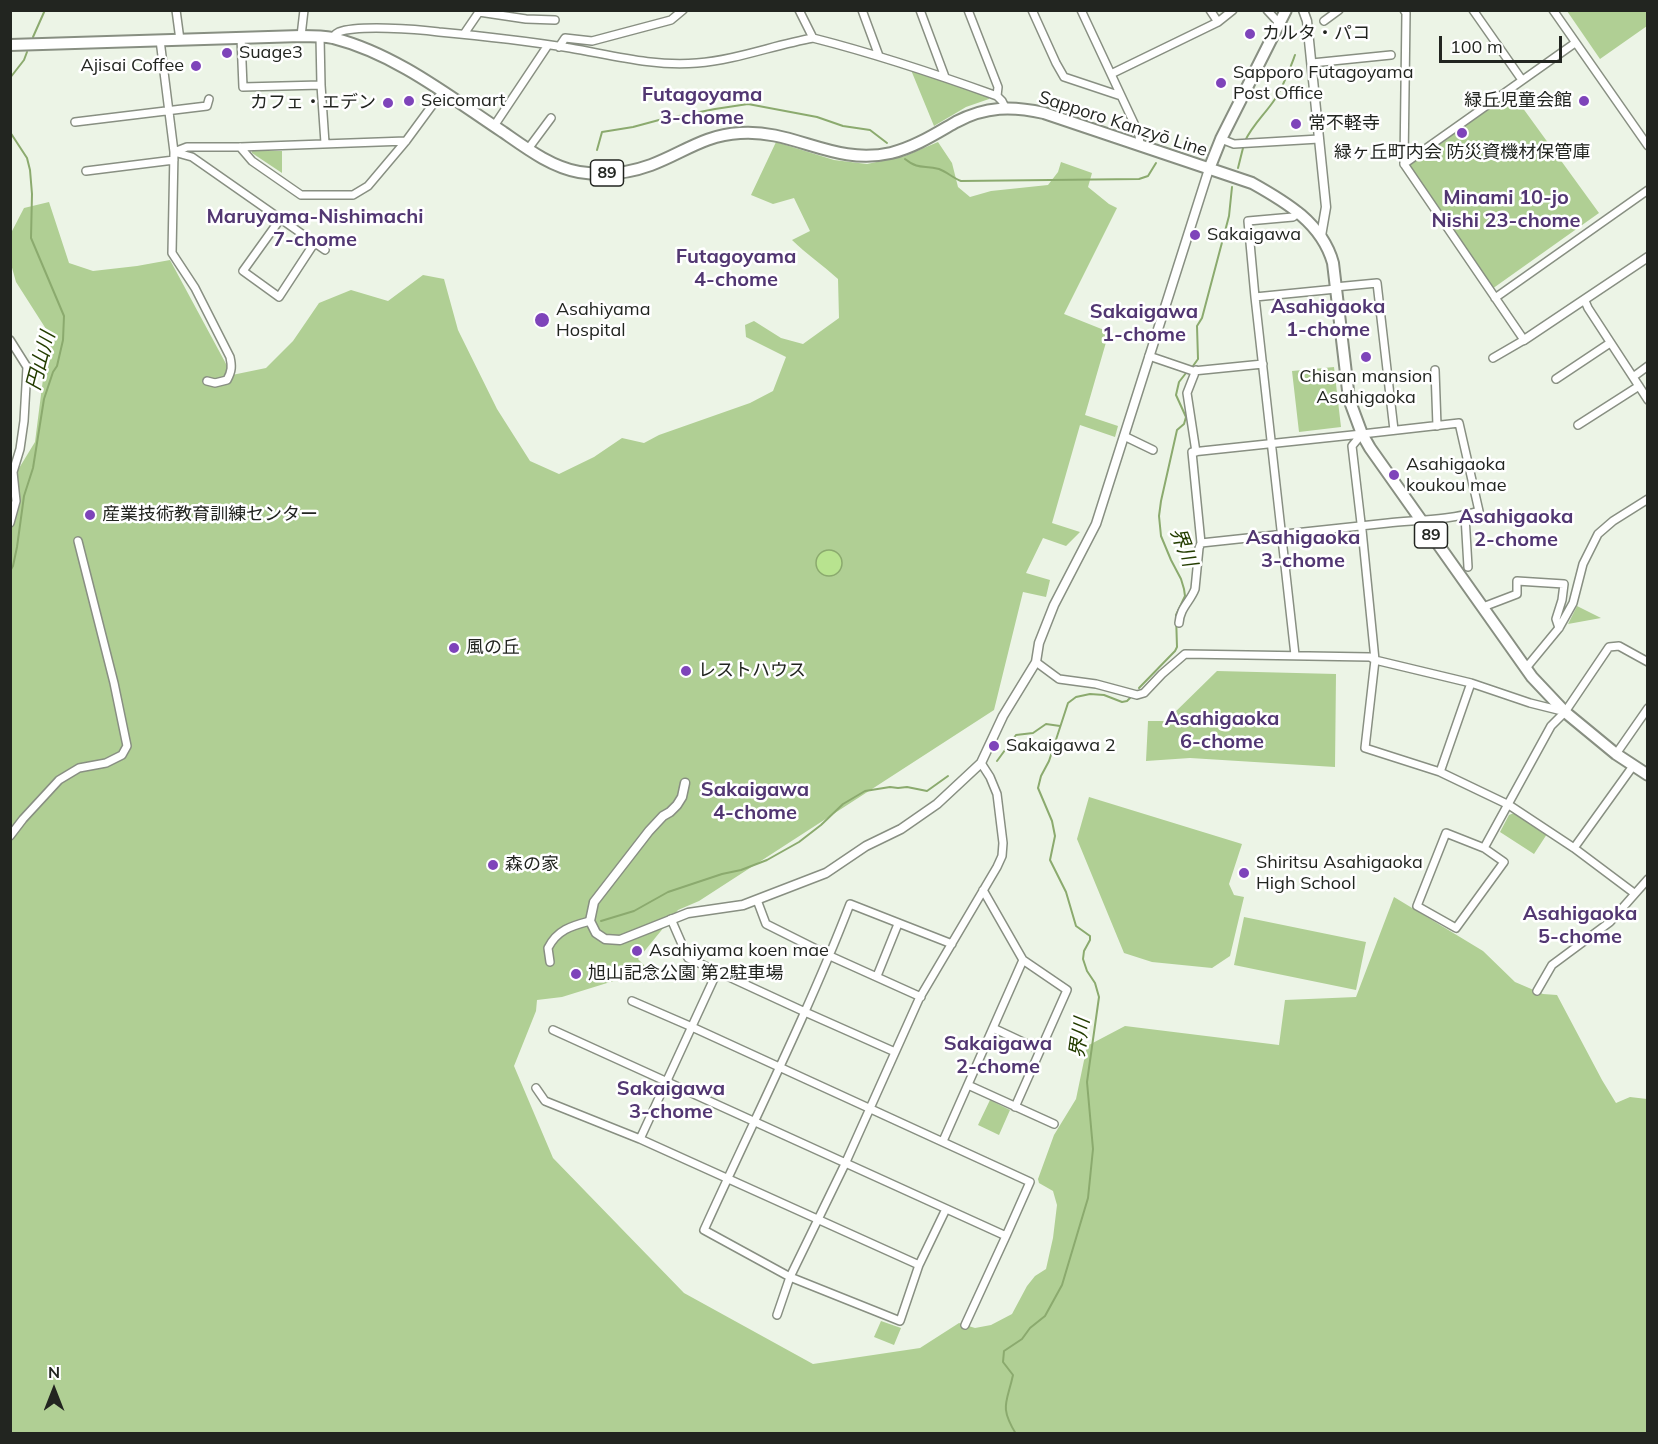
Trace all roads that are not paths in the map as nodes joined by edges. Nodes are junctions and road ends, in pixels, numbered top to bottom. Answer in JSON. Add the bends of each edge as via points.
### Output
{"nodes":[{"id":1,"x":176,"y":10,"type":"edge"},
{"id":2,"x":304,"y":10,"type":"edge"},
{"id":3,"x":683,"y":10,"type":"edge"},
{"id":4,"x":799,"y":10,"type":"edge"},
{"id":5,"x":862,"y":10,"type":"edge"},
{"id":6,"x":920,"y":10,"type":"edge"},
{"id":7,"x":968,"y":10,"type":"edge"},
{"id":8,"x":1032,"y":10,"type":"edge"},
{"id":9,"x":1081,"y":10,"type":"edge"},
{"id":10,"x":1210,"y":10,"type":"edge"},
{"id":11,"x":1233,"y":10,"type":"edge"},
{"id":12,"x":1267,"y":10,"type":"edge"},
{"id":13,"x":1286,"y":10,"type":"edge"},
{"id":14,"x":1303,"y":10,"type":"edge"},
{"id":15,"x":1339,"y":10,"type":"edge"},
{"id":16,"x":1404,"y":10,"type":"edge"},
{"id":17,"x":1473,"y":10,"type":"edge"},
{"id":18,"x":1552,"y":10,"type":"edge"},
{"id":19,"x":555,"y":20,"type":"dead end"},
{"id":20,"x":1324,"y":21,"type":"dead end"},
{"id":21,"x":1218,"y":22,"type":"junction"},
{"id":22,"x":1279,"y":23,"type":"junction"},
{"id":23,"x":464,"y":34,"type":"junction"},
{"id":24,"x":302,"y":36,"type":"junction"},
{"id":25,"x":326,"y":37,"type":"junction"},
{"id":26,"x":241,"y":38,"type":"junction"},
{"id":27,"x":813,"y":39,"type":"junction"},
{"id":28,"x":160,"y":40,"type":"junction"},
{"id":29,"x":180,"y":40,"type":"junction"},
{"id":30,"x":1575,"y":43,"type":"junction"},
{"id":31,"x":10,"y":45,"type":"edge"},
{"id":32,"x":548,"y":45,"type":"junction"},
{"id":33,"x":559,"y":47,"type":"junction"},
{"id":34,"x":1391,"y":55,"type":"dead end"},
{"id":35,"x":879,"y":56,"type":"junction"},
{"id":36,"x":1312,"y":63,"type":"junction"},
{"id":37,"x":1111,"y":74,"type":"junction"},
{"id":38,"x":945,"y":77,"type":"junction"},
{"id":39,"x":1522,"y":80,"type":"junction"},
{"id":40,"x":321,"y":85,"type":"junction"},
{"id":41,"x":442,"y":92,"type":"junction"},
{"id":42,"x":997,"y":96,"type":"junction"},
{"id":43,"x":1121,"y":96,"type":"junction"},
{"id":44,"x":208,"y":99,"type":"dead end"},
{"id":45,"x":1005,"y":107,"type":"junction"},
{"id":46,"x":169,"y":112,"type":"junction"},
{"id":47,"x":551,"y":118,"type":"dead end"},
{"id":48,"x":75,"y":122,"type":"dead end"},
{"id":49,"x":494,"y":126,"type":"junction"},
{"id":50,"x":1221,"y":139,"type":"junction"},
{"id":51,"x":1319,"y":139,"type":"junction"},
{"id":52,"x":406,"y":141,"type":"junction"},
{"id":53,"x":325,"y":143,"type":"junction"},
{"id":54,"x":1140,"y":146,"type":"junction"},
{"id":55,"x":1647,"y":146,"type":"edge"},
{"id":56,"x":240,"y":147,"type":"junction"},
{"id":57,"x":528,"y":149,"type":"junction"},
{"id":58,"x":174,"y":156,"type":"junction"},
{"id":59,"x":1404,"y":164,"type":"junction"},
{"id":60,"x":1209,"y":169,"type":"junction"},
{"id":61,"x":86,"y":171,"type":"dead end"},
{"id":62,"x":1647,"y":190,"type":"edge"},
{"id":63,"x":1299,"y":212,"type":"junction"},
{"id":64,"x":281,"y":218,"type":"junction"},
{"id":65,"x":1321,"y":236,"type":"junction"},
{"id":66,"x":315,"y":242,"type":"junction"},
{"id":67,"x":325,"y":250,"type":"dead end"},
{"id":68,"x":1647,"y":257,"type":"edge"},
{"id":69,"x":1336,"y":288,"type":"junction"},
{"id":70,"x":1255,"y":297,"type":"junction"},
{"id":71,"x":1495,"y":298,"type":"junction"},
{"id":72,"x":1585,"y":301,"type":"junction"},
{"id":73,"x":10,"y":340,"type":"edge"},
{"id":74,"x":1524,"y":340,"type":"junction"},
{"id":75,"x":1610,"y":343,"type":"junction"},
{"id":76,"x":1149,"y":356,"type":"junction"},
{"id":77,"x":1493,"y":358,"type":"dead end"},
{"id":78,"x":1263,"y":364,"type":"junction"},
{"id":79,"x":1647,"y":366,"type":"edge"},
{"id":80,"x":1196,"y":370,"type":"junction"},
{"id":81,"x":1435,"y":370,"type":"dead end"},
{"id":82,"x":1633,"y":376,"type":"junction"},
{"id":83,"x":1556,"y":379,"type":"dead end"},
{"id":84,"x":207,"y":381,"type":"dead end"},
{"id":85,"x":1639,"y":386,"type":"junction"},
{"id":86,"x":1647,"y":400,"type":"edge"},
{"id":87,"x":1578,"y":425,"type":"dead end"},
{"id":88,"x":1437,"y":426,"type":"junction"},
{"id":89,"x":1394,"y":430,"type":"junction"},
{"id":90,"x":1362,"y":434,"type":"junction"},
{"id":91,"x":1124,"y":436,"type":"junction"},
{"id":92,"x":1271,"y":444,"type":"junction"},
{"id":93,"x":1153,"y":450,"type":"dead end"},
{"id":94,"x":1196,"y":452,"type":"junction"},
{"id":95,"x":1647,"y":499,"type":"edge"},
{"id":96,"x":1465,"y":516,"type":"junction"},
{"id":97,"x":1420,"y":520,"type":"junction"},
{"id":98,"x":10,"y":523,"type":"edge"},
{"id":99,"x":1362,"y":526,"type":"junction"},
{"id":100,"x":1282,"y":534,"type":"junction"},
{"id":101,"x":78,"y":541,"type":"dead end"},
{"id":102,"x":1201,"y":543,"type":"junction"},
{"id":103,"x":1468,"y":567,"type":"dead end"},
{"id":104,"x":1483,"y":607,"type":"junction"},
{"id":105,"x":1179,"y":623,"type":"dead end"},
{"id":106,"x":1559,"y":628,"type":"junction"},
{"id":107,"x":1295,"y":655,"type":"junction"},
{"id":108,"x":1376,"y":660,"type":"junction"},
{"id":109,"x":1036,"y":662,"type":"junction"},
{"id":110,"x":1647,"y":662,"type":"edge"},
{"id":111,"x":1526,"y":668,"type":"junction"},
{"id":112,"x":1471,"y":683,"type":"junction"},
{"id":113,"x":1647,"y":708,"type":"edge"},
{"id":114,"x":1565,"y":712,"type":"junction"},
{"id":115,"x":1616,"y":754,"type":"junction"},
{"id":116,"x":981,"y":764,"type":"junction"},
{"id":117,"x":1633,"y":765,"type":"junction"},
{"id":118,"x":1440,"y":772,"type":"junction"},
{"id":119,"x":1647,"y":775,"type":"edge"},
{"id":120,"x":685,"y":783,"type":"dead end"},
{"id":121,"x":1509,"y":805,"type":"junction"},
{"id":122,"x":10,"y":836,"type":"edge"},
{"id":123,"x":1484,"y":848,"type":"junction"},
{"id":124,"x":1574,"y":848,"type":"junction"},
{"id":125,"x":1647,"y":879,"type":"edge"},
{"id":126,"x":983,"y":890,"type":"junction"},
{"id":127,"x":1635,"y":893,"type":"junction"},
{"id":128,"x":757,"y":900,"type":"junction"},
{"id":129,"x":671,"y":919,"type":"junction"},
{"id":130,"x":590,"y":921,"type":"junction"},
{"id":131,"x":898,"y":924,"type":"junction"},
{"id":132,"x":952,"y":944,"type":"junction"},
{"id":133,"x":830,"y":956,"type":"junction"},
{"id":134,"x":1023,"y":960,"type":"junction"},
{"id":135,"x":550,"y":962,"type":"dead end"},
{"id":136,"x":717,"y":972,"type":"junction"},
{"id":137,"x":878,"y":976,"type":"junction"},
{"id":138,"x":1537,"y":991,"type":"dead end"},
{"id":139,"x":921,"y":997,"type":"junction"},
{"id":140,"x":632,"y":1001,"type":"dead end"},
{"id":141,"x":805,"y":1012,"type":"junction"},
{"id":142,"x":692,"y":1027,"type":"junction"},
{"id":143,"x":993,"y":1028,"type":"junction"},
{"id":144,"x":553,"y":1030,"type":"dead end"},
{"id":145,"x":1040,"y":1050,"type":"junction"},
{"id":146,"x":896,"y":1052,"type":"junction"},
{"id":147,"x":780,"y":1067,"type":"junction"},
{"id":148,"x":666,"y":1083,"type":"junction"},
{"id":149,"x":968,"y":1085,"type":"junction"},
{"id":150,"x":536,"y":1088,"type":"dead end"},
{"id":151,"x":1015,"y":1107,"type":"junction"},
{"id":152,"x":870,"y":1109,"type":"junction"},
{"id":153,"x":754,"y":1122,"type":"junction"},
{"id":154,"x":1054,"y":1124,"type":"dead end"},
{"id":155,"x":640,"y":1138,"type":"junction"},
{"id":156,"x":943,"y":1141,"type":"junction"},
{"id":157,"x":845,"y":1164,"type":"junction"},
{"id":158,"x":727,"y":1178,"type":"junction"},
{"id":159,"x":946,"y":1209,"type":"junction"},
{"id":160,"x":817,"y":1219,"type":"junction"},
{"id":161,"x":1006,"y":1236,"type":"junction"},
{"id":162,"x":919,"y":1265,"type":"junction"},
{"id":163,"x":790,"y":1277,"type":"junction"},
{"id":164,"x":777,"y":1315,"type":"dead end"},
{"id":165,"x":965,"y":1325,"type":"dead end"}],
"edges":[{"from":1,"to":29,"type":"street"},
{"from":2,"to":24,"type":"street"},
{"from":3,"to":33,"type":"street","via":[[671,20],[592,41],[565,38]]},
{"from":4,"to":27,"type":"street"},
{"from":5,"to":35,"type":"street"},
{"from":6,"to":38,"type":"street"},
{"from":7,"to":42,"type":"street","via":[[998,87]]},
{"from":8,"to":43,"type":"street","via":[[1064,77]]},
{"from":9,"to":37,"type":"street"},
{"from":10,"to":21,"type":"street"},
{"from":11,"to":21,"type":"street"},
{"from":12,"to":22,"type":"street"},
{"from":13,"to":22,"type":"main road"},
{"from":14,"to":36,"type":"street"},
{"from":15,"to":20,"type":"street"},
{"from":16,"to":59,"type":"street"},
{"from":17,"to":39,"type":"street"},
{"from":18,"to":30,"type":"street"},
{"from":19,"to":23,"type":"street","via":[[479,12]]},
{"from":21,"to":37,"type":"street"},
{"from":22,"to":50,"type":"main road"},
{"from":23,"to":25,"type":"street","via":[[353,29]]},
{"from":23,"to":32,"type":"street"},
{"from":24,"to":25,"type":"main road","name":"Sapporo Kanzyō Line","number":"89"},
{"from":24,"to":26,"type":"main road","name":"Sapporo Kanzyō Line","number":"89"},
{"from":25,"to":40,"type":"street"},
{"from":25,"to":41,"type":"main road","name":"Sapporo Kanzyō Line","number":"89","via":[[399,64]]},
{"from":26,"to":29,"type":"main road","name":"Sapporo Kanzyō Line","number":"89"},
{"from":26,"to":40,"type":"street","via":[[243,87]]},
{"from":27,"to":33,"type":"street","via":[[696,63],[648,62]]},
{"from":27,"to":35,"type":"street"},
{"from":28,"to":29,"type":"main road","name":"Sapporo Kanzyō Line","number":"89"},
{"from":28,"to":31,"type":"main road","name":"Sapporo Kanzyō Line","number":"89"},
{"from":28,"to":46,"type":"street"},
{"from":30,"to":39,"type":"street"},
{"from":30,"to":55,"type":"street"},
{"from":32,"to":33,"type":"street"},
{"from":32,"to":49,"type":"street"},
{"from":34,"to":36,"type":"street"},
{"from":35,"to":38,"type":"street"},
{"from":36,"to":51,"type":"street"},
{"from":37,"to":43,"type":"street"},
{"from":38,"to":42,"type":"street"},
{"from":39,"to":59,"type":"street"},
{"from":40,"to":53,"type":"street"},
{"from":41,"to":49,"type":"main road","name":"Sapporo Kanzyō Line","number":"89"},
{"from":41,"to":52,"type":"street"},
{"from":42,"to":45,"type":"street"},
{"from":43,"to":54,"type":"street","via":[[1139,134]]},
{"from":44,"to":46,"type":"street","via":[[207,106]]},
{"from":45,"to":54,"type":"main road","name":"Sapporo Kanzyō Line","number":"89","via":[[1044,113]]},
{"from":45,"to":57,"type":"main road","name":"Sapporo Kanzyō Line","number":"89","via":[[975,114],[908,148],[871,156],[849,156],[780,136],[741,132],[703,140],[652,165],[595,173],[560,166]]},
{"from":46,"to":48,"type":"street"},
{"from":46,"to":58,"type":"street"},
{"from":47,"to":57,"type":"street"},
{"from":49,"to":57,"type":"main road","name":"Sapporo Kanzyō Line","number":"89"},
{"from":50,"to":51,"type":"street","via":[[1234,144]]},
{"from":50,"to":60,"type":"main road"},
{"from":51,"to":65,"type":"street","via":[[1326,207]]},
{"from":52,"to":53,"type":"street"},
{"from":52,"to":56,"type":"street","via":[[368,186],[352,195],[301,195],[252,161]]},
{"from":53,"to":56,"type":"street"},
{"from":54,"to":60,"type":"main road","name":"Sapporo Kanzyō Line","number":"89"},
{"from":56,"to":58,"type":"street","via":[[187,147]]},
{"from":58,"to":61,"type":"street"},
{"from":58,"to":64,"type":"street","via":[[192,157]]},
{"from":58,"to":84,"type":"street","via":[[172,253],[195,288],[232,366],[227,380]]},
{"from":59,"to":71,"type":"street"},
{"from":60,"to":63,"type":"main road","name":"Sapporo Kanzyō Line","number":"89","via":[[1252,183]]},
{"from":60,"to":76,"type":"street"},
{"from":62,"to":71,"type":"street"},
{"from":63,"to":65,"type":"main road","name":"Sapporo Kanzyō Line","number":"89"},
{"from":63,"to":70,"type":"street","via":[[1293,217],[1248,221]]},
{"from":64,"to":66,"type":"street"},
{"from":64,"to":66,"type":"street","via":[[243,271],[279,297]]},
{"from":65,"to":69,"type":"main road","name":"Sapporo Kanzyō Line","number":"89","via":[[1333,263]]},
{"from":66,"to":67,"type":"street"},
{"from":68,"to":72,"type":"street"},
{"from":69,"to":70,"type":"street"},
{"from":69,"to":89,"type":"street","via":[[1377,283]]},
{"from":69,"to":90,"type":"main road","name":"Sapporo Kanzyō Line","number":"89","via":[[1347,392]]},
{"from":70,"to":78,"type":"street"},
{"from":71,"to":74,"type":"street"},
{"from":72,"to":74,"type":"street"},
{"from":72,"to":75,"type":"street"},
{"from":73,"to":98,"type":"street","via":[[27,367],[24,421],[13,472],[16,501]]},
{"from":74,"to":77,"type":"street"},
{"from":75,"to":82,"type":"street"},
{"from":75,"to":83,"type":"street"},
{"from":76,"to":80,"type":"street"},
{"from":76,"to":91,"type":"street"},
{"from":78,"to":80,"type":"street"},
{"from":78,"to":92,"type":"street"},
{"from":79,"to":82,"type":"street"},
{"from":80,"to":94,"type":"street","via":[[1187,393]]},
{"from":81,"to":88,"type":"street"},
{"from":82,"to":85,"type":"street"},
{"from":85,"to":86,"type":"street"},
{"from":85,"to":87,"type":"street"},
{"from":88,"to":89,"type":"street"},
{"from":88,"to":96,"type":"street","via":[[1459,423],[1479,511]]},
{"from":89,"to":90,"type":"street"},
{"from":90,"to":92,"type":"street"},
{"from":90,"to":97,"type":"main road","name":"Sapporo Kanzyō Line","number":"89"},
{"from":90,"to":99,"type":"street","via":[[1352,446]]},
{"from":91,"to":93,"type":"street"},
{"from":91,"to":109,"type":"street","via":[[1096,524],[1054,605]]},
{"from":92,"to":94,"type":"street"},
{"from":92,"to":100,"type":"street"},
{"from":94,"to":102,"type":"street","via":[[1192,452]]},
{"from":95,"to":106,"type":"street","via":[[1598,534],[1583,564],[1573,603]]},
{"from":96,"to":97,"type":"street"},
{"from":96,"to":103,"type":"street"},
{"from":97,"to":99,"type":"street"},
{"from":97,"to":104,"type":"main road","name":"Sapporo Kanzyō Line","number":"89"},
{"from":99,"to":100,"type":"street"},
{"from":99,"to":108,"type":"street"},
{"from":100,"to":102,"type":"street"},
{"from":100,"to":107,"type":"street"},
{"from":101,"to":122,"type":"street","via":[[127,746],[122,755],[106,763],[79,768],[59,780]]},
{"from":102,"to":105,"type":"street","via":[[1194,589]]},
{"from":104,"to":106,"type":"street","via":[[1516,594],[1517,580],[1564,584],[1556,619]]},
{"from":104,"to":111,"type":"main road","name":"Sapporo Kanzyō Line","number":"89"},
{"from":106,"to":111,"type":"street"},
{"from":107,"to":108,"type":"street"},
{"from":107,"to":109,"type":"street","via":[[1185,654],[1144,693],[1137,694],[1059,679]]},
{"from":108,"to":112,"type":"street"},
{"from":108,"to":118,"type":"street","via":[[1365,748]]},
{"from":109,"to":116,"type":"street","via":[[1003,716]]},
{"from":110,"to":114,"type":"street","via":[[1619,646],[1609,647]]},
{"from":111,"to":114,"type":"main road","name":"Sapporo Kanzyō Line","number":"89"},
{"from":112,"to":114,"type":"street"},
{"from":112,"to":118,"type":"street"},
{"from":113,"to":115,"type":"street"},
{"from":114,"to":115,"type":"main road","name":"Sapporo Kanzyō Line","number":"89"},
{"from":114,"to":121,"type":"street","via":[[1551,726]]},
{"from":115,"to":117,"type":"main road","name":"Sapporo Kanzyō Line","number":"89"},
{"from":116,"to":126,"type":"street","via":[[997,794],[1003,843],[1002,856]]},
{"from":116,"to":128,"type":"street","via":[[937,804],[901,829],[866,846],[826,873]]},
{"from":117,"to":119,"type":"main road","name":"Sapporo Kanzyō Line","number":"89"},
{"from":117,"to":124,"type":"street"},
{"from":118,"to":121,"type":"street"},
{"from":120,"to":130,"type":"street","via":[[677,805],[649,831],[594,902]]},
{"from":121,"to":123,"type":"street"},
{"from":121,"to":124,"type":"street"},
{"from":123,"to":123,"type":"street","via":[[1504,861],[1456,928],[1417,906],[1446,833]]},
{"from":124,"to":127,"type":"street"},
{"from":125,"to":127,"type":"street"},
{"from":126,"to":132,"type":"street"},
{"from":126,"to":134,"type":"street"},
{"from":127,"to":138,"type":"street","via":[[1610,922],[1552,965]]},
{"from":128,"to":129,"type":"street"},
{"from":128,"to":133,"type":"street","via":[[766,924]]},
{"from":129,"to":130,"type":"street","via":[[620,940],[605,939],[596,933]]},
{"from":129,"to":136,"type":"street","via":[[688,958]]},
{"from":130,"to":135,"type":"street","via":[[554,937],[548,948]]},
{"from":131,"to":132,"type":"street"},
{"from":131,"to":133,"type":"street","via":[[850,904]]},
{"from":131,"to":137,"type":"street"},
{"from":132,"to":139,"type":"street"},
{"from":133,"to":137,"type":"street"},
{"from":133,"to":141,"type":"street"},
{"from":134,"to":143,"type":"street"},
{"from":134,"to":145,"type":"street","via":[[1067,990]]},
{"from":136,"to":141,"type":"street"},
{"from":136,"to":142,"type":"street"},
{"from":137,"to":139,"type":"street"},
{"from":139,"to":146,"type":"street"},
{"from":140,"to":142,"type":"street"},
{"from":141,"to":146,"type":"street"},
{"from":141,"to":147,"type":"street"},
{"from":142,"to":147,"type":"street"},
{"from":142,"to":148,"type":"street"},
{"from":143,"to":145,"type":"street"},
{"from":143,"to":149,"type":"street"},
{"from":144,"to":148,"type":"street"},
{"from":145,"to":151,"type":"street"},
{"from":146,"to":152,"type":"street"},
{"from":147,"to":152,"type":"street"},
{"from":147,"to":153,"type":"street"},
{"from":148,"to":153,"type":"street"},
{"from":148,"to":155,"type":"street"},
{"from":149,"to":151,"type":"street"},
{"from":149,"to":156,"type":"street"},
{"from":150,"to":155,"type":"street","via":[[544,1101]]},
{"from":151,"to":154,"type":"street"},
{"from":152,"to":156,"type":"street"},
{"from":152,"to":157,"type":"street"},
{"from":153,"to":157,"type":"street"},
{"from":153,"to":158,"type":"street"},
{"from":155,"to":158,"type":"street"},
{"from":156,"to":161,"type":"street","via":[[1030,1182]]},
{"from":157,"to":159,"type":"street"},
{"from":157,"to":160,"type":"street"},
{"from":158,"to":160,"type":"street"},
{"from":158,"to":163,"type":"street","via":[[704,1230]]},
{"from":159,"to":161,"type":"street"},
{"from":159,"to":162,"type":"street"},
{"from":160,"to":162,"type":"street"},
{"from":160,"to":163,"type":"street"},
{"from":161,"to":165,"type":"street"},
{"from":162,"to":163,"type":"street","via":[[900,1322]]},
{"from":163,"to":164,"type":"street"}]}
